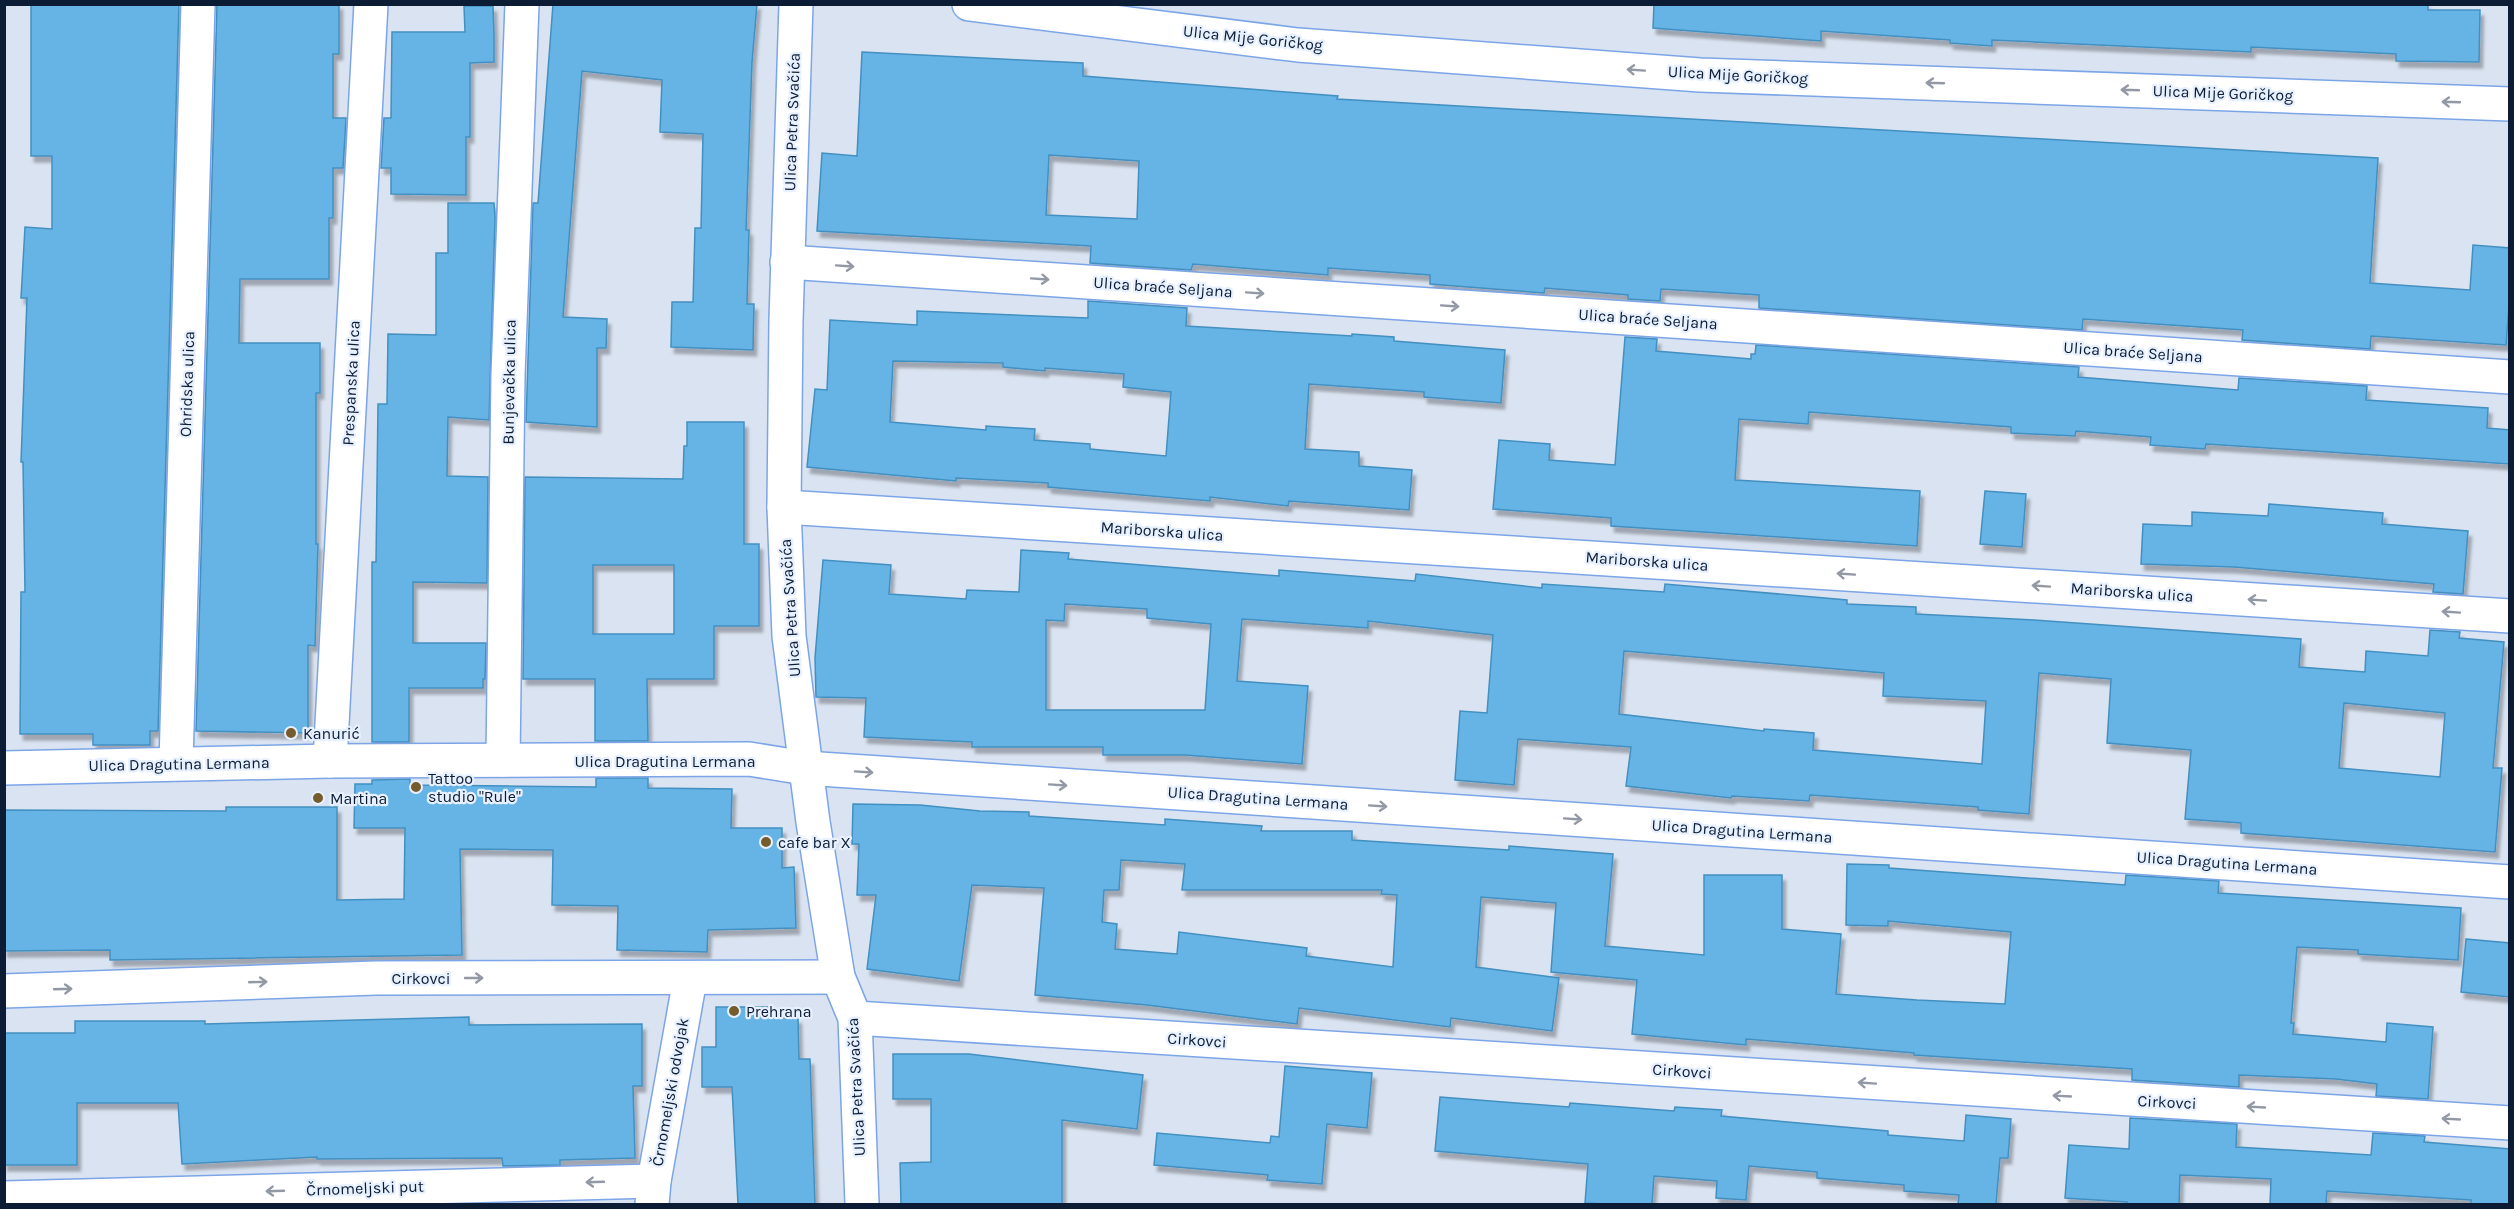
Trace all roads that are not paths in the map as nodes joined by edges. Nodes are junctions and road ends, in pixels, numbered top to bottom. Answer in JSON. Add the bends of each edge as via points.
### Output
{"nodes":[{"id":1,"x":198,"y":4,"type":"edge"},
{"id":2,"x":371,"y":4,"type":"edge"},
{"id":3,"x":522,"y":4,"type":"edge"},
{"id":4,"x":796,"y":4,"type":"edge"},
{"id":5,"x":969,"y":4,"type":"edge"},
{"id":6,"x":2510,"y":104,"type":"edge"},
{"id":7,"x":787,"y":262,"type":"junction"},
{"id":8,"x":2510,"y":377,"type":"edge"},
{"id":9,"x":784,"y":507,"type":"junction"},
{"id":10,"x":2510,"y":616,"type":"edge"},
{"id":11,"x":503,"y":760,"type":"junction"},
{"id":12,"x":330,"y":761,"type":"junction"},
{"id":13,"x":176,"y":763,"type":"junction"},
{"id":14,"x":4,"y":768,"type":"edge"},
{"id":15,"x":805,"y":768,"type":"junction"},
{"id":16,"x":2510,"y":882,"type":"edge"},
{"id":17,"x":838,"y":977,"type":"junction"},
{"id":18,"x":690,"y":979,"type":"junction"},
{"id":19,"x":4,"y":991,"type":"edge"},
{"id":20,"x":855,"y":1018,"type":"junction"},
{"id":21,"x":2510,"y":1123,"type":"edge"},
{"id":22,"x":653,"y":1192,"type":"edge"},
{"id":23,"x":4,"y":1198,"type":"edge"},
{"id":24,"x":862,"y":1204,"type":"edge"}],
"edges":[{"from":1,"to":13,"type":"street","name":"Ohridska ulica"},
{"from":2,"to":12,"type":"street","name":"Prespanska ulica"},
{"from":3,"to":11,"type":"street","name":"Bunjevačka ulica","via":[[508,375]]},
{"from":4,"to":7,"type":"street","name":"Ulica Petra Svačića"},
{"from":6,"to":5,"type":"street","name":"Ulica Mije Goričkog","one_way":true,"via":[[1700,75],[1298,45]]},
{"from":7,"to":8,"type":"street","name":"Ulica braće Seljana","one_way":true},
{"from":7,"to":9,"type":"street","name":"Ulica Petra Svačića"},
{"from":10,"to":9,"type":"street","name":"Mariborska ulica","one_way":true},
{"from":9,"to":15,"type":"street","name":"Ulica Petra Svačića","via":[[789,636]]},
{"from":11,"to":12,"type":"street","name":"Ulica Dragutina Lermana"},
{"from":11,"to":15,"type":"street","name":"Ulica Dragutina Lermana","via":[[749,759]]},
{"from":12,"to":13,"type":"street","name":"Ulica Dragutina Lermana"},
{"from":13,"to":14,"type":"street","name":"Ulica Dragutina Lermana"},
{"from":15,"to":16,"type":"street","name":"Ulica Dragutina Lermana","one_way":true},
{"from":15,"to":17,"type":"street","name":"Ulica Petra Svačića"},
{"from":17,"to":18,"type":"street","name":"Cirkovci"},
{"from":17,"to":20,"type":"street","name":"Ulica Petra Svačića"},
{"from":19,"to":18,"type":"street","name":"Cirkovci","one_way":true,"via":[[376,978]]},
{"from":18,"to":22,"type":"street","name":"Črnomeljski odvojak"},
{"from":21,"to":20,"type":"street","name":"Cirkovci","one_way":true},
{"from":20,"to":24,"type":"street","name":"Ulica Petra Svačića"},
{"from":22,"to":23,"type":"street","name":"Črnomeljski put","one_way":true}]}
